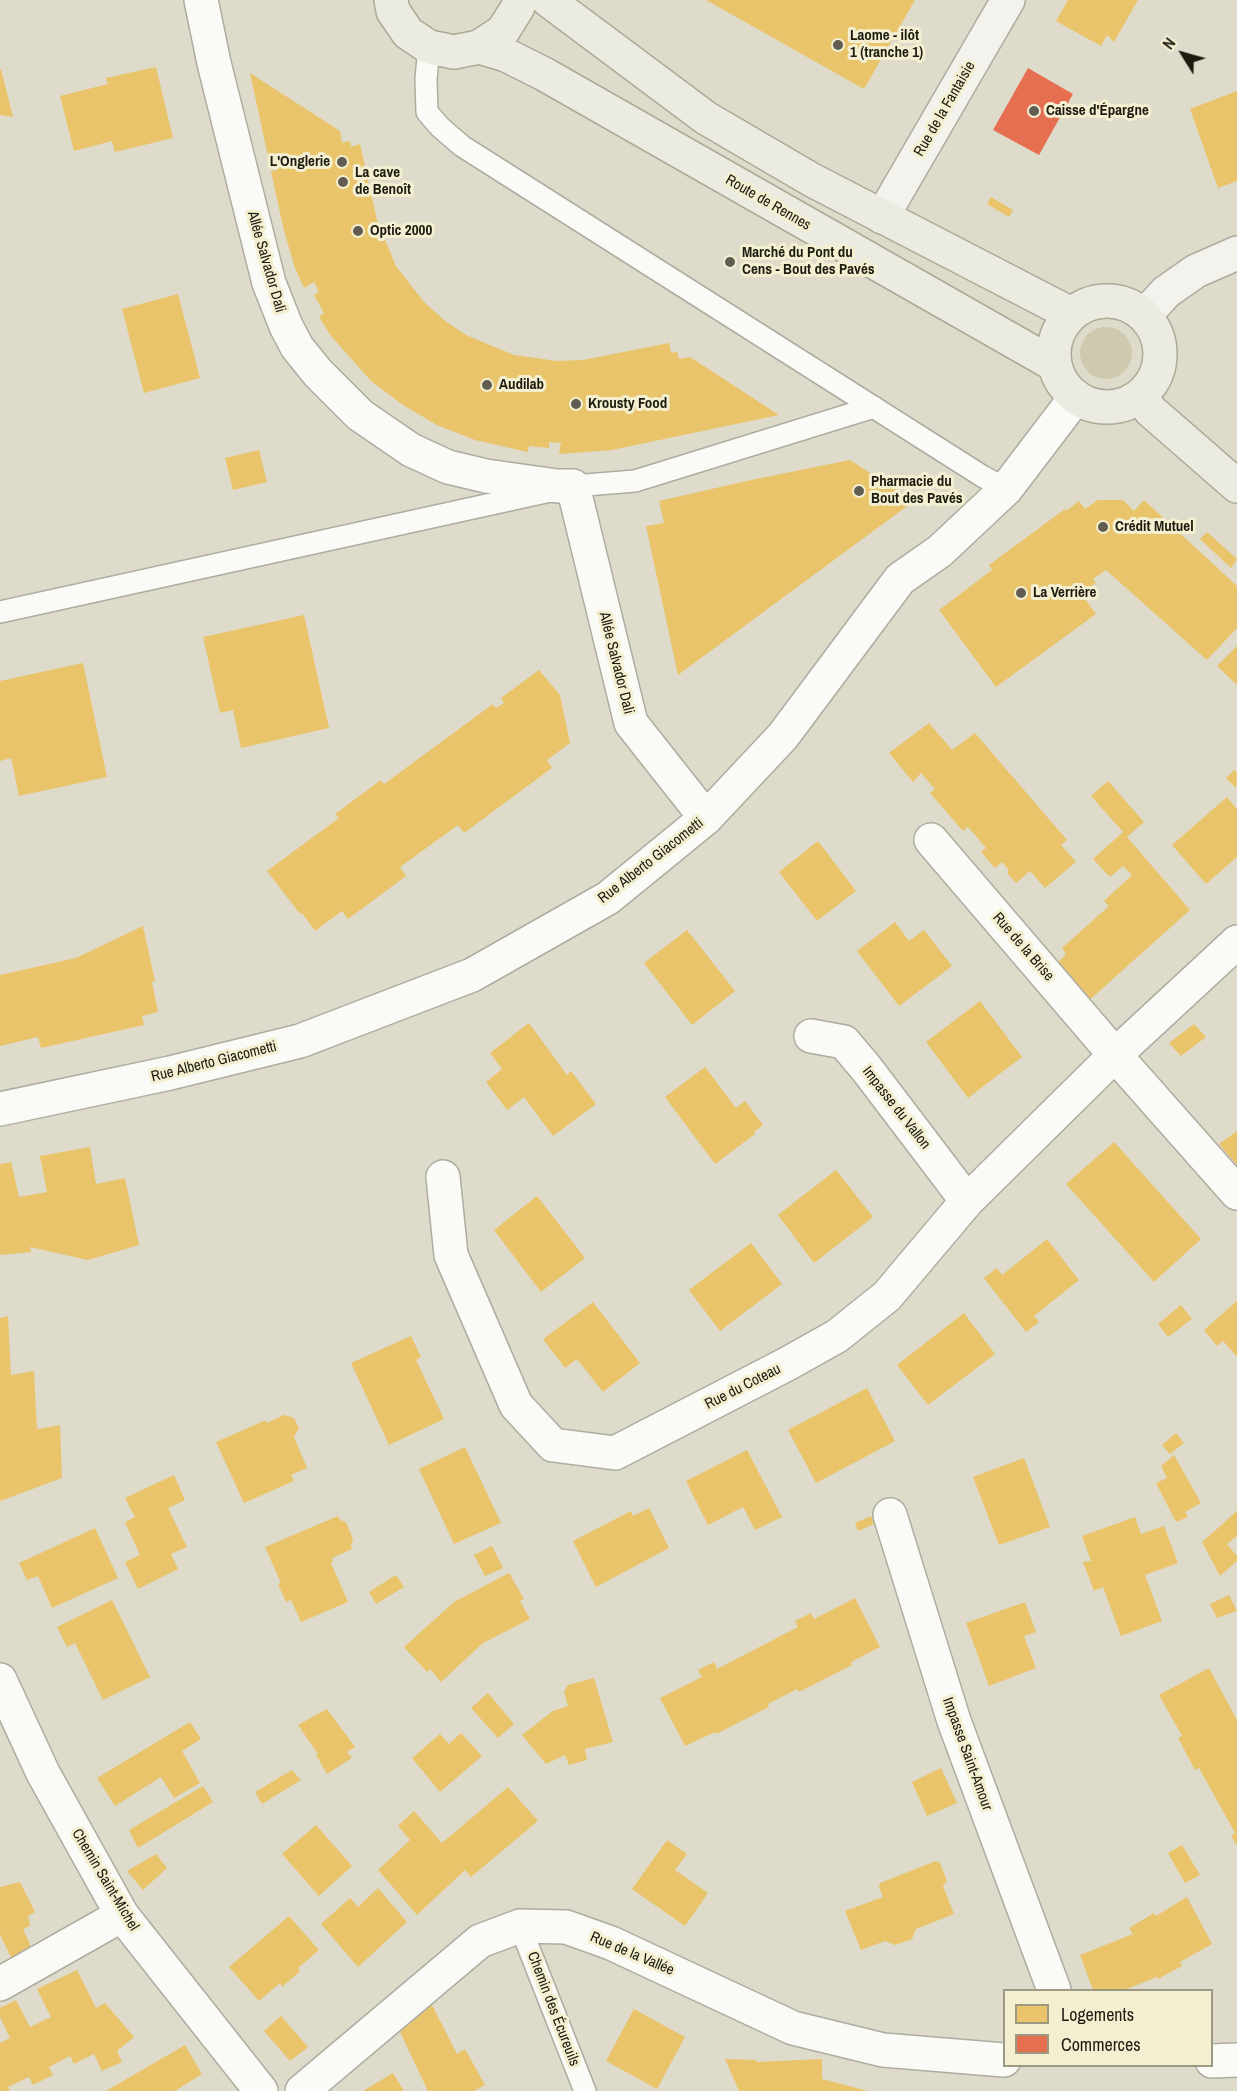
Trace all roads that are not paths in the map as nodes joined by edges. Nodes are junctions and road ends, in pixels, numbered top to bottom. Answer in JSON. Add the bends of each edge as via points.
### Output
{"nodes":[{"id":1,"x":201,"y":0,"type":"edge"},
{"id":2,"x":391,"y":0,"type":"edge"},
{"id":3,"x":519,"y":0,"type":"edge"},
{"id":4,"x":548,"y":0,"type":"edge"},
{"id":5,"x":1008,"y":0,"type":"edge"},
{"id":6,"x":429,"y":47,"type":"junction"},
{"id":7,"x":479,"y":47,"type":"junction"},
{"id":8,"x":882,"y":217,"type":"junction"},
{"id":9,"x":1237,"y":253,"type":"edge"},
{"id":10,"x":1071,"y":314,"type":"junction"},
{"id":11,"x":1145,"y":315,"type":"junction"},
{"id":12,"x":1055,"y":366,"type":"junction"},
{"id":13,"x":1076,"y":397,"type":"junction"},
{"id":14,"x":1139,"y":397,"type":"junction"},
{"id":15,"x":874,"y":408,"type":"junction"},
{"id":16,"x":573,"y":486,"type":"junction"},
{"id":17,"x":1237,"y":486,"type":"edge"},
{"id":18,"x":1006,"y":489,"type":"junction"},
{"id":19,"x":0,"y":612,"type":"edge"},
{"id":20,"x":706,"y":818,"type":"junction"},
{"id":21,"x":931,"y":840,"type":"dead end"},
{"id":22,"x":1237,"y":942,"type":"edge"},
{"id":23,"x":811,"y":1036,"type":"dead end"},
{"id":24,"x":1114,"y":1055,"type":"junction"},
{"id":25,"x":0,"y":1109,"type":"edge"},
{"id":26,"x":443,"y":1177,"type":"dead end"},
{"id":27,"x":1237,"y":1193,"type":"edge"},
{"id":28,"x":968,"y":1201,"type":"junction"},
{"id":29,"x":890,"y":1515,"type":"dead end"},
{"id":30,"x":0,"y":1680,"type":"edge"},
{"id":31,"x":122,"y":1916,"type":"junction"},
{"id":32,"x":520,"y":1926,"type":"junction"},
{"id":33,"x":0,"y":1984,"type":"edge"},
{"id":34,"x":1054,"y":1989,"type":"edge"},
{"id":35,"x":1003,"y":2060,"type":"edge"},
{"id":36,"x":1237,"y":2060,"type":"edge"},
{"id":37,"x":1213,"y":2061,"type":"edge"},
{"id":38,"x":261,"y":2091,"type":"edge"},
{"id":39,"x":302,"y":2091,"type":"edge"},
{"id":40,"x":585,"y":2091,"type":"edge"}],
"edges":[{"from":1,"to":16,"type":"street","name":"Allée Salvador Dali","via":[[269,284],[286,326],[306,358],[360,416],[420,455],[486,476]]},
{"from":2,"to":6,"type":"main road","via":[[393,11],[408,33]]},
{"from":3,"to":7,"type":"main road","via":[[503,31]]},
{"from":4,"to":8,"type":"main road","via":[[706,118]]},
{"from":5,"to":8,"type":"street","name":"Rue de la Fantaisie"},
{"from":6,"to":7,"type":"main road","via":[[454,52]]},
{"from":6,"to":15,"type":"lane","via":[[427,112],[462,146]]},
{"from":7,"to":12,"type":"main road","name":"Route de Rennes","via":[[544,74]]},
{"from":8,"to":10,"type":"main road"},
{"from":9,"to":11,"type":"street","via":[[1188,276]]},
{"from":10,"to":11,"type":"main road","via":[[1088,304],[1108,300],[1128,304]]},
{"from":10,"to":12,"type":"main road","via":[[1056,337]]},
{"from":11,"to":14,"type":"main road","via":[[1157,334],[1161,357],[1154,379]]},
{"from":12,"to":13,"type":"main road"},
{"from":13,"to":14,"type":"main road","via":[[1101,407],[1122,406]]},
{"from":13,"to":18,"type":"street","name":"Rue Alberto Giacometti"},
{"from":14,"to":17,"type":"main road"},
{"from":15,"to":16,"type":"lane","name":"Allée Salvador Dali","via":[[635,481]]},
{"from":15,"to":18,"type":"lane"},
{"from":16,"to":19,"type":"lane","name":"Allée Salvador Dali"},
{"from":16,"to":20,"type":"street","name":"Allée Salvador Dali","via":[[631,723]]},
{"from":18,"to":20,"type":"street","name":"Rue Alberto Giacometti","via":[[940,551],[900,579],[783,736]]},
{"from":20,"to":25,"type":"street","name":"Rue Alberto Giacometti","via":[[608,898],[472,975],[300,1041]]},
{"from":21,"to":24,"type":"street","name":"Rue de la Brise"},
{"from":22,"to":24,"type":"street"},
{"from":23,"to":28,"type":"street","name":"Impasse du Vallon","via":[[844,1042]]},
{"from":24,"to":27,"type":"street","name":"Rue de la Brise"},
{"from":24,"to":28,"type":"street","name":"Rue du Coteau"},
{"from":26,"to":28,"type":"street","name":"Rue du Coteau","via":[[451,1255],[516,1405],[553,1445],[615,1454],[837,1336],[887,1296]]},
{"from":29,"to":34,"type":"street","name":"Impasse Saint-Amour","via":[[954,1721]]},
{"from":30,"to":31,"type":"street","name":"Chemin Saint-Michel","via":[[43,1773]]},
{"from":31,"to":33,"type":"street"},
{"from":31,"to":38,"type":"street","name":"Chemin Saint-Michel"},
{"from":32,"to":35,"type":"street","name":"Rue de la Vallée","via":[[566,1927],[611,1943],[794,2028],[883,2050]]},
{"from":32,"to":39,"type":"street","name":"Rue de la Vallée","via":[[480,1941]]},
{"from":32,"to":40,"type":"lane","name":"Chemin des Écureuils"},
{"from":36,"to":37,"type":"street"}]}
